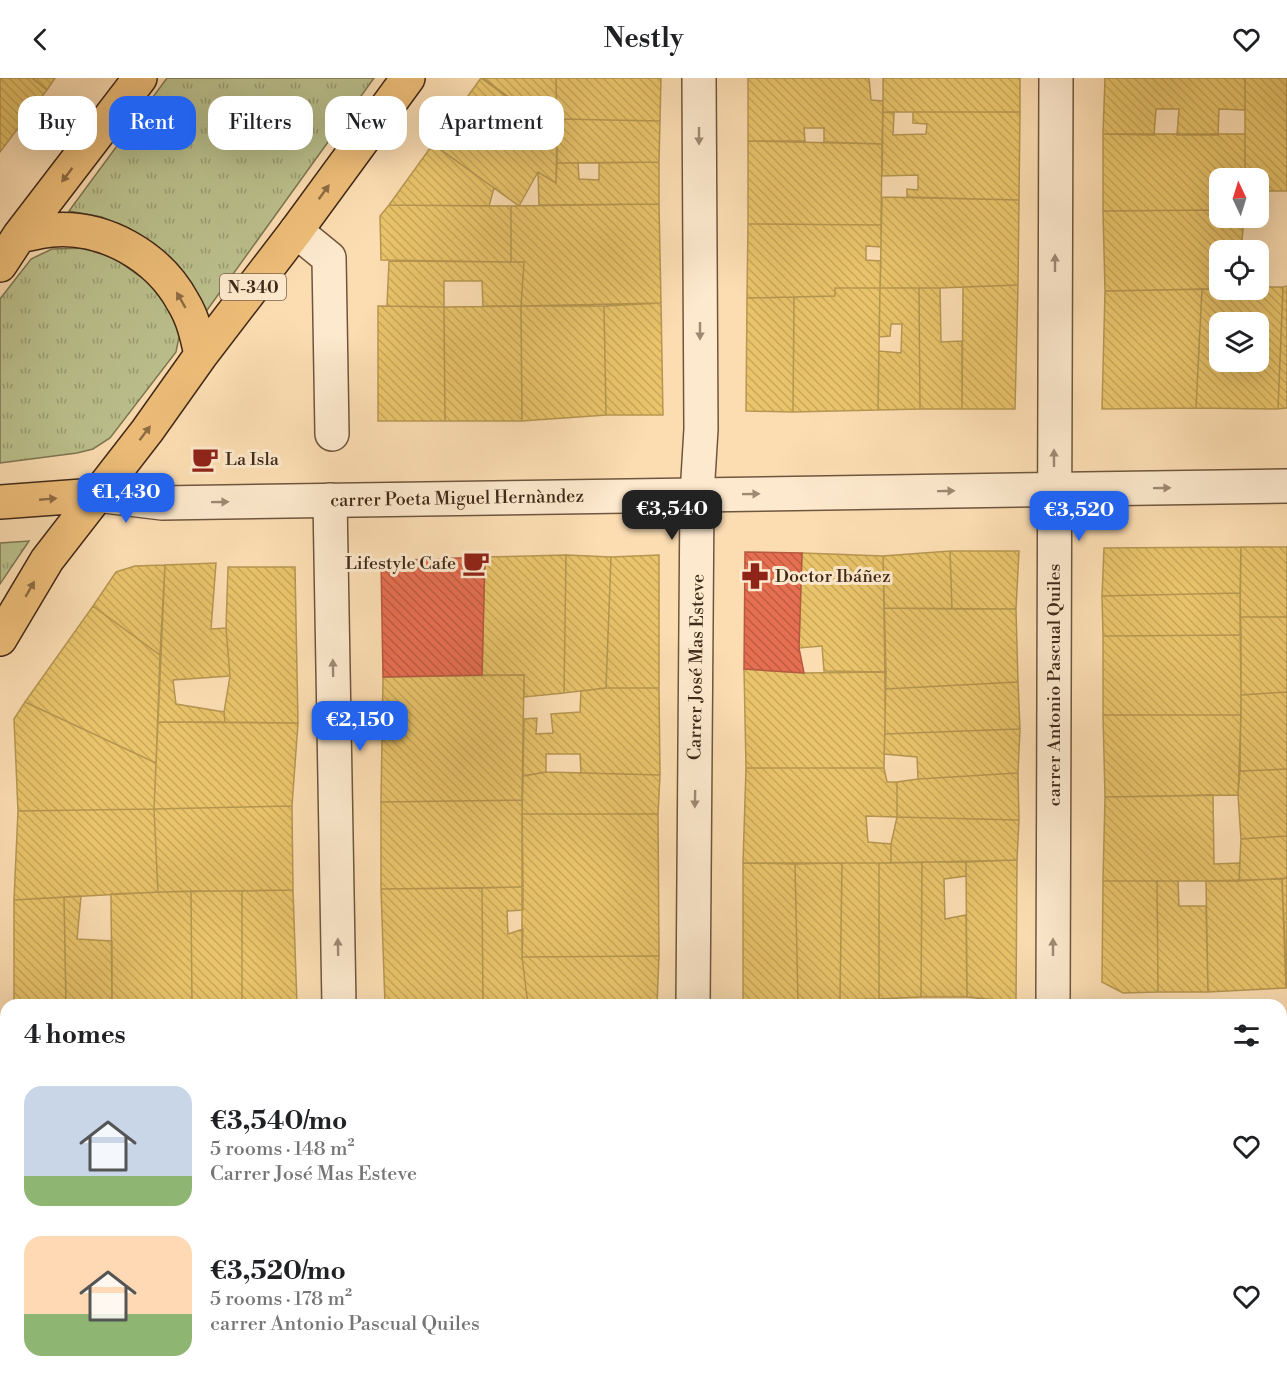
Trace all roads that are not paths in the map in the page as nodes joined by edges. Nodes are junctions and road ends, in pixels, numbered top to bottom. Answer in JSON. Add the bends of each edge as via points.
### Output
{"nodes":[{"id":1,"x":140,"y":78,"type":"edge"},
{"id":2,"x":408,"y":78,"type":"edge"},
{"id":3,"x":699,"y":78,"type":"edge"},
{"id":4,"x":1056,"y":78,"type":"edge"},
{"id":5,"x":296,"y":231,"type":"junction"},
{"id":6,"x":19,"y":236,"type":"junction"},
{"id":7,"x":0,"y":265,"type":"edge"},
{"id":8,"x":201,"y":355,"type":"junction"},
{"id":9,"x":333,"y":434,"type":"dead end"},
{"id":10,"x":1287,"y":486,"type":"edge"},
{"id":11,"x":1053,"y":490,"type":"junction"},
{"id":12,"x":96,"y":495,"type":"junction"},
{"id":13,"x":697,"y":495,"type":"junction"},
{"id":14,"x":330,"y":500,"type":"junction"},
{"id":15,"x":0,"y":502,"type":"edge"},
{"id":16,"x":0,"y":639,"type":"edge"},
{"id":17,"x":339,"y":999,"type":"edge"},
{"id":18,"x":693,"y":999,"type":"edge"},
{"id":19,"x":1053,"y":999,"type":"edge"}],
"edges":[{"from":1,"to":6,"type":"highway","one_way":true},
{"from":5,"to":2,"type":"highway","number":"N-340","one_way":true},
{"from":3,"to":13,"type":"street","name":"Carrer José Mas Esteve","one_way":true,"via":[[701,429]]},
{"from":11,"to":4,"type":"street","name":"carrer Antonio Pascual Quiles","one_way":true},
{"from":5,"to":8,"type":"highway","number":"N-340"},
{"from":5,"to":9,"type":"street","via":[[329,258]]},
{"from":6,"to":7,"type":"highway"},
{"from":8,"to":6,"type":"highway","one_way":true,"via":[[184,302],[147,259],[119,242],[86,232],[53,230]]},
{"from":12,"to":8,"type":"highway","number":"N-340","one_way":true},
{"from":11,"to":10,"type":"street","name":"carrer Poeta Miguel Hernàndez","one_way":true},
{"from":13,"to":11,"type":"street","name":"carrer Poeta Miguel Hernàndez","one_way":true},
{"from":19,"to":11,"type":"street","name":"carrer Antonio Pascual Quiles","one_way":true},
{"from":12,"to":14,"type":"street","name":"carrer Poeta Miguel Hernàndez","one_way":true,"via":[[162,503]]},
{"from":15,"to":12,"type":"highway","one_way":true},
{"from":16,"to":12,"type":"highway","number":"N-340","one_way":true,"via":[[47,560]]},
{"from":13,"to":14,"type":"street","name":"carrer Poeta Miguel Hernàndez"},
{"from":13,"to":18,"type":"street","name":"Carrer José Mas Esteve","one_way":true},
{"from":17,"to":14,"type":"street","one_way":true}]}
